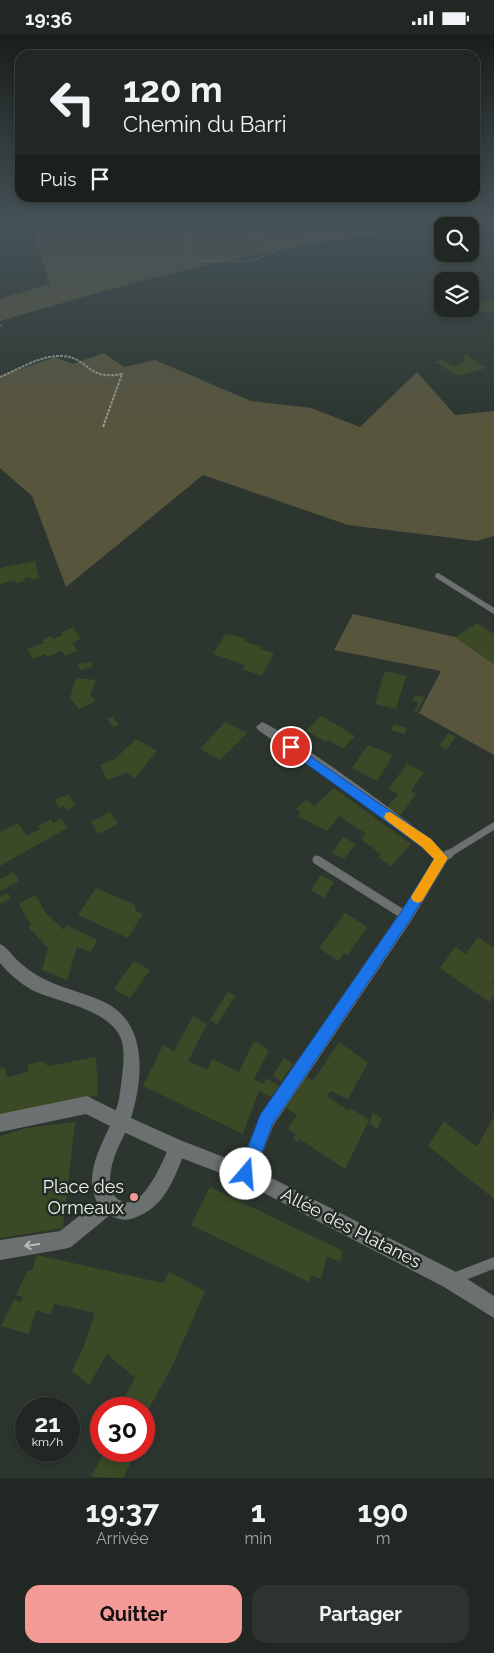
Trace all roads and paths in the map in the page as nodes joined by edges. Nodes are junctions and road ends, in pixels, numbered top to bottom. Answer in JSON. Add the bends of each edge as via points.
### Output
{"nodes":[{"id":1,"x":0,"y":377,"type":"edge"},
{"id":2,"x":103,"y":427,"type":"dead end"},
{"id":3,"x":438,"y":576,"type":"dead end"},
{"id":4,"x":494,"y":611,"type":"edge"},
{"id":5,"x":262,"y":727,"type":"dead end"},
{"id":6,"x":494,"y":826,"type":"edge"},
{"id":7,"x":442,"y":858,"type":"junction"},
{"id":8,"x":317,"y":860,"type":"dead end"},
{"id":9,"x":406,"y":916,"type":"junction"},
{"id":10,"x":0,"y":951,"type":"edge"},
{"id":11,"x":121,"y":1122,"type":"junction"},
{"id":12,"x":0,"y":1123,"type":"edge"},
{"id":13,"x":177,"y":1148,"type":"junction"},
{"id":14,"x":246,"y":1174,"type":"junction"},
{"id":15,"x":108,"y":1205,"type":"junction"},
{"id":16,"x":0,"y":1249,"type":"edge"},
{"id":17,"x":494,"y":1263,"type":"edge"},
{"id":18,"x":450,"y":1280,"type":"junction"},
{"id":19,"x":494,"y":1308,"type":"edge"}],
"edges":[{"from":1,"to":2,"type":"path","via":[[63,356],[80,362],[97,376],[122,374]]},
{"from":3,"to":4,"type":"lane"},
{"from":5,"to":7,"type":"street","via":[[388,815]]},
{"from":6,"to":7,"type":"lane"},
{"from":7,"to":9,"type":"street"},
{"from":8,"to":9,"type":"lane"},
{"from":9,"to":14,"type":"street","via":[[266,1121]]},
{"from":10,"to":11,"type":"street","via":[[37,984],[106,1011],[120,1023],[129,1039],[130,1063],[128,1105]]},
{"from":11,"to":12,"type":"street","name":"Allée des Platanes","via":[[87,1105]]},
{"from":11,"to":13,"type":"street","name":"Allée des Platanes"},
{"from":11,"to":15,"type":"street","via":[[105,1154],[101,1173],[101,1194]]},
{"from":13,"to":14,"type":"street","name":"Allée des Platanes"},
{"from":13,"to":15,"type":"street","via":[[150,1199],[136,1209],[121,1212]]},
{"from":14,"to":18,"type":"street","name":"Allée des Platanes"},
{"from":15,"to":16,"type":"street","one_way":true,"via":[[64,1240]]},
{"from":17,"to":18,"type":"lane"},
{"from":18,"to":19,"type":"street","name":"Allée des Platanes"}]}
